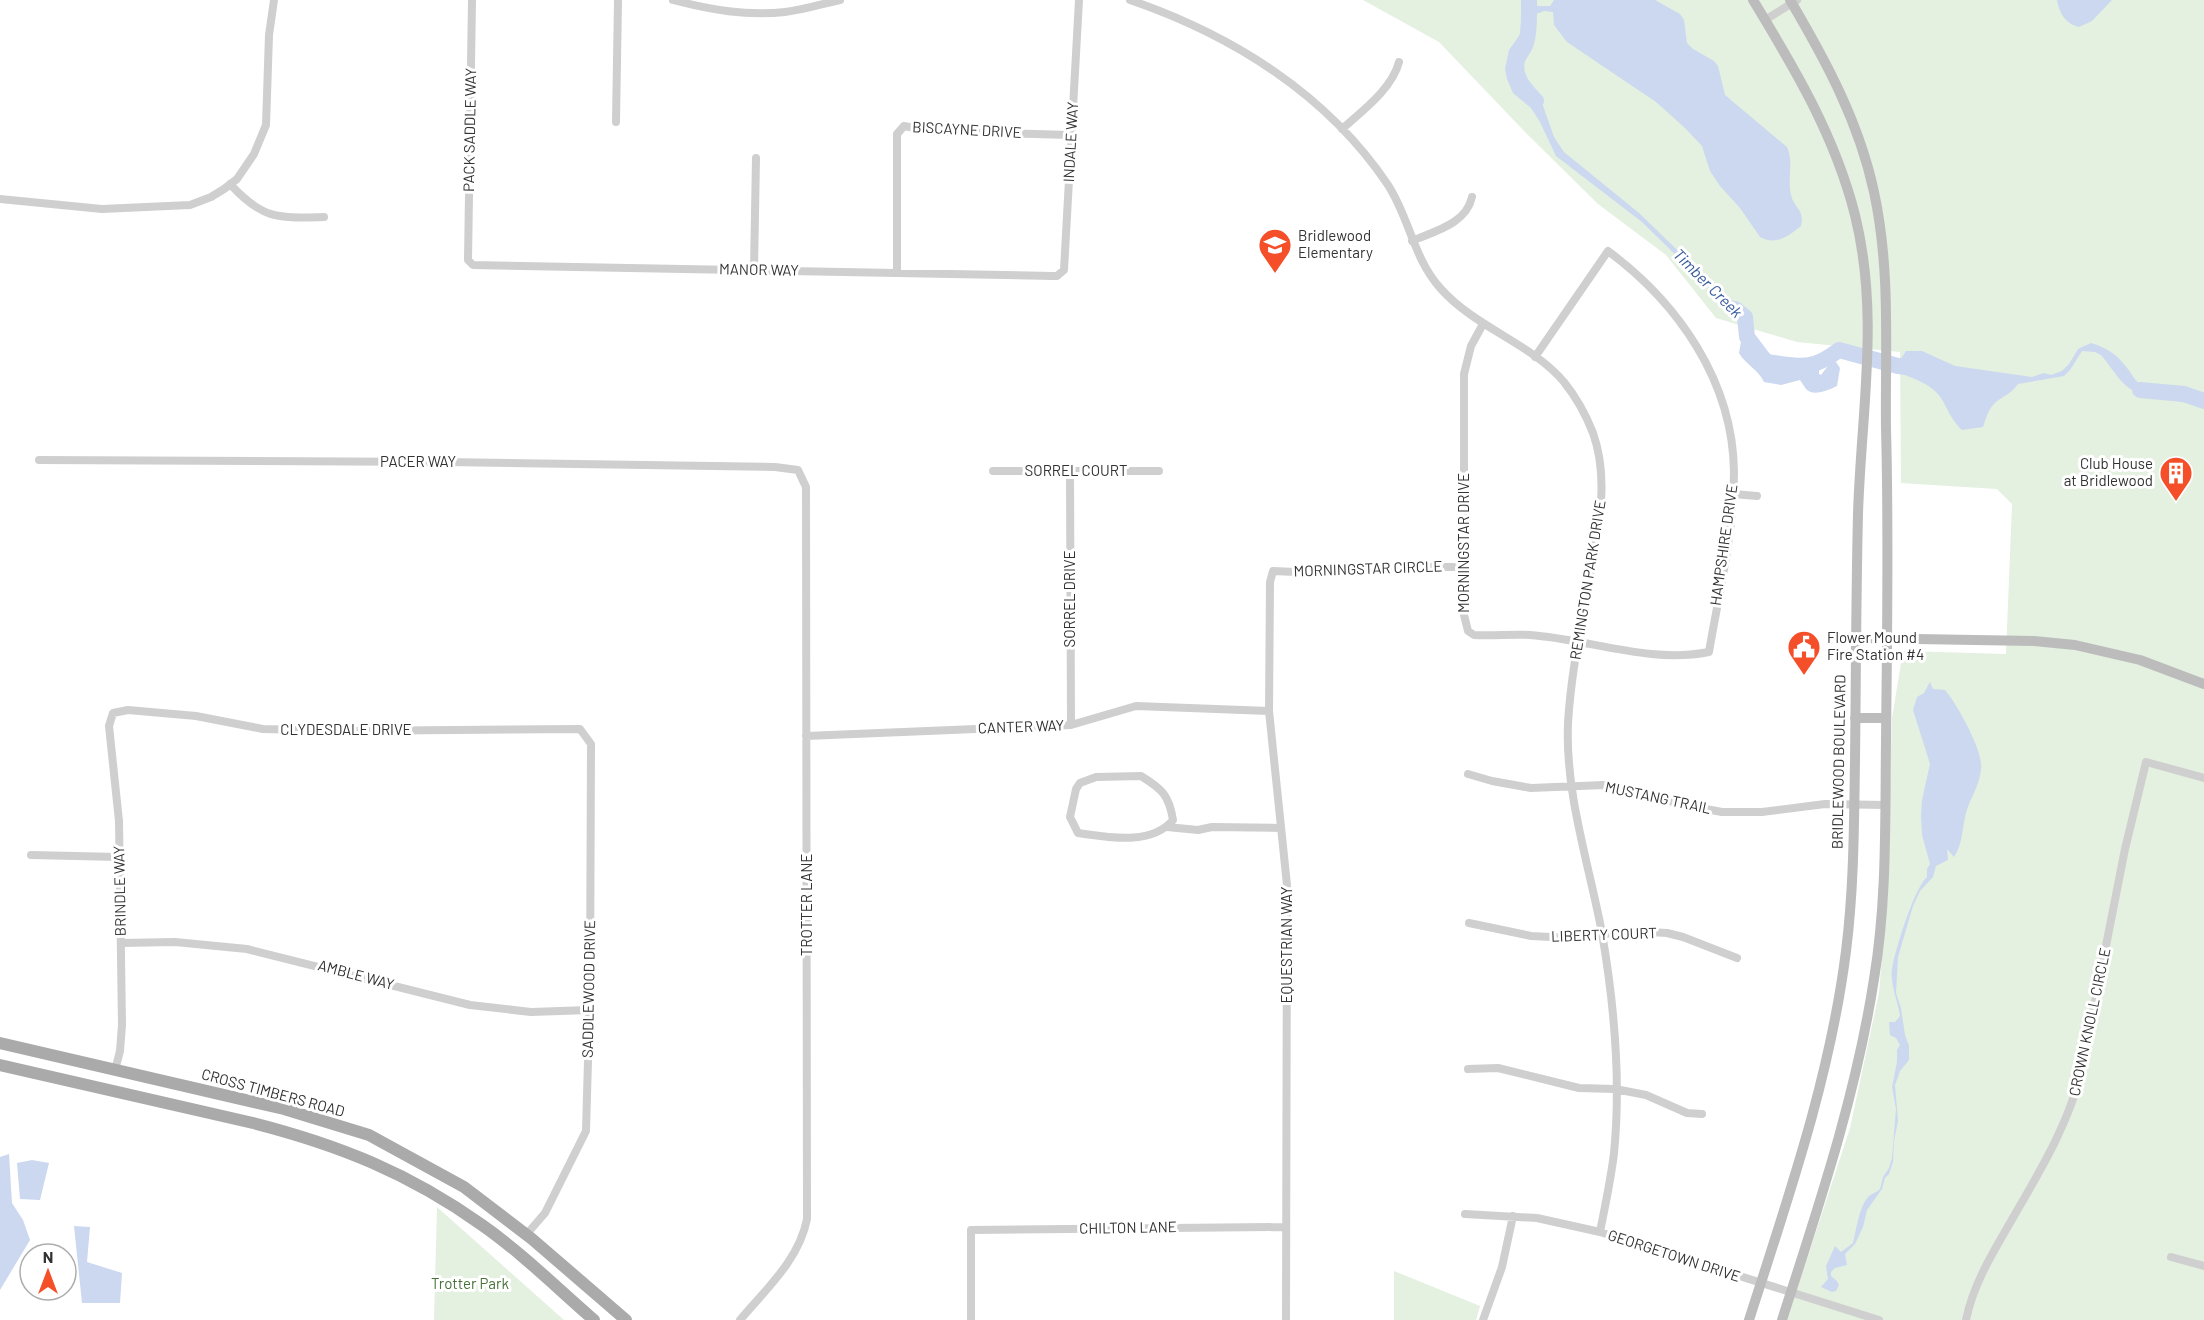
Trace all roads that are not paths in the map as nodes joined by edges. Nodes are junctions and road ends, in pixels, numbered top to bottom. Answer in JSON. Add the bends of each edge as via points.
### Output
{"nodes":[{"id":1,"x":274,"y":0,"type":"edge"},
{"id":2,"x":472,"y":0,"type":"edge"},
{"id":3,"x":618,"y":0,"type":"edge"},
{"id":4,"x":674,"y":0,"type":"edge"},
{"id":5,"x":840,"y":0,"type":"edge"},
{"id":6,"x":1079,"y":0,"type":"edge"},
{"id":7,"x":1130,"y":0,"type":"edge"},
{"id":8,"x":1753,"y":0,"type":"edge"},
{"id":9,"x":1793,"y":1,"type":"edge"},
{"id":10,"x":1765,"y":20,"type":"junction"},
{"id":11,"x":1399,"y":62,"type":"dead end"},
{"id":12,"x":616,"y":122,"type":"dead end"},
{"id":13,"x":1342,"y":129,"type":"junction"},
{"id":14,"x":1071,"y":135,"type":"junction"},
{"id":15,"x":756,"y":158,"type":"dead end"},
{"id":16,"x":230,"y":184,"type":"junction"},
{"id":17,"x":1472,"y":197,"type":"dead end"},
{"id":18,"x":0,"y":199,"type":"edge"},
{"id":19,"x":324,"y":217,"type":"dead end"},
{"id":20,"x":1412,"y":241,"type":"junction"},
{"id":21,"x":468,"y":260,"type":"joint"},
{"id":22,"x":754,"y":270,"type":"junction"},
{"id":23,"x":897,"y":273,"type":"junction"},
{"id":24,"x":1053,"y":276,"type":"joint"},
{"id":25,"x":1483,"y":324,"type":"junction"},
{"id":26,"x":1535,"y":357,"type":"junction"},
{"id":27,"x":39,"y":460,"type":"dead end"},
{"id":28,"x":798,"y":470,"type":"joint"},
{"id":29,"x":993,"y":471,"type":"dead end"},
{"id":30,"x":1159,"y":471,"type":"dead end"},
{"id":31,"x":1070,"y":472,"type":"junction"},
{"id":32,"x":1733,"y":494,"type":"junction"},
{"id":33,"x":1757,"y":496,"type":"dead end"},
{"id":34,"x":1463,"y":567,"type":"junction"},
{"id":35,"x":1273,"y":572,"type":"joint"},
{"id":36,"x":1857,"y":638,"type":"junction"},
{"id":37,"x":1888,"y":638,"type":"junction"},
{"id":38,"x":1579,"y":642,"type":"junction"},
{"id":39,"x":1709,"y":652,"type":"joint"},
{"id":40,"x":2204,"y":684,"type":"edge"},
{"id":41,"x":1269,"y":711,"type":"junction"},
{"id":42,"x":113,"y":713,"type":"joint"},
{"id":43,"x":1855,"y":718,"type":"junction"},
{"id":44,"x":1886,"y":718,"type":"junction"},
{"id":45,"x":1071,"y":726,"type":"junction"},
{"id":46,"x":580,"y":729,"type":"joint"},
{"id":47,"x":806,"y":736,"type":"junction"},
{"id":48,"x":1468,"y":774,"type":"dead end"},
{"id":49,"x":2204,"y":778,"type":"edge"},
{"id":50,"x":1572,"y":786,"type":"junction"},
{"id":51,"x":1854,"y":804,"type":"junction"},
{"id":52,"x":1885,"y":805,"type":"junction"},
{"id":53,"x":1167,"y":827,"type":"junction"},
{"id":54,"x":1281,"y":828,"type":"junction"},
{"id":55,"x":31,"y":855,"type":"dead end"},
{"id":56,"x":119,"y":857,"type":"junction"},
{"id":57,"x":1469,"y":923,"type":"dead end"},
{"id":58,"x":1602,"y":933,"type":"junction"},
{"id":59,"x":121,"y":943,"type":"junction"},
{"id":60,"x":1737,"y":958,"type":"dead end"},
{"id":61,"x":589,"y":1010,"type":"junction"},
{"id":62,"x":0,"y":1043,"type":"edge"},
{"id":63,"x":0,"y":1065,"type":"edge"},
{"id":64,"x":1468,"y":1069,"type":"dead end"},
{"id":65,"x":115,"y":1070,"type":"junction"},
{"id":66,"x":1615,"y":1089,"type":"junction"},
{"id":67,"x":107,"y":1090,"type":"junction"},
{"id":68,"x":1702,"y":1114,"type":"dead end"},
{"id":69,"x":1465,"y":1214,"type":"dead end"},
{"id":70,"x":1513,"y":1216,"type":"junction"},
{"id":71,"x":1285,"y":1227,"type":"junction"},
{"id":72,"x":1600,"y":1232,"type":"junction"},
{"id":73,"x":526,"y":1235,"type":"junction"},
{"id":74,"x":2171,"y":1257,"type":"dead end"},
{"id":75,"x":2204,"y":1266,"type":"edge"},
{"id":76,"x":1761,"y":1284,"type":"junction"},
{"id":77,"x":1790,"y":1294,"type":"junction"},
{"id":78,"x":594,"y":1320,"type":"edge"},
{"id":79,"x":626,"y":1320,"type":"edge"},
{"id":80,"x":740,"y":1320,"type":"edge"},
{"id":81,"x":971,"y":1320,"type":"edge"},
{"id":82,"x":1286,"y":1320,"type":"edge"},
{"id":83,"x":1483,"y":1320,"type":"edge"},
{"id":84,"x":1749,"y":1320,"type":"edge"},
{"id":85,"x":1782,"y":1320,"type":"edge"},
{"id":86,"x":1879,"y":1320,"type":"edge"},
{"id":87,"x":1966,"y":1320,"type":"edge"}],
"edges":[{"from":1,"to":16,"type":"street","via":[[266,125],[254,154]]},
{"from":2,"to":21,"type":"street","name":"PACK SADDLE WAY"},
{"from":3,"to":12,"type":"street"},
{"from":4,"to":5,"type":"street","via":[[746,14],[786,12]]},
{"from":6,"to":14,"type":"street","name":"INDALE WAY"},
{"from":7,"to":13,"type":"street","name":"REMINGTON PARK DRIVE","via":[[1259,60],[1306,95]]},
{"from":8,"to":10,"type":"main road","name":"BRIDLEWOOD BOULEVARD"},
{"from":9,"to":10,"type":"street"},
{"from":9,"to":37,"type":"main road","via":[[1852,118],[1868,169],[1883,246]]},
{"from":10,"to":36,"type":"main road","name":"BRIDLEWOOD BOULEVARD","via":[[1819,114],[1842,170],[1863,258],[1867,386],[1859,491]]},
{"from":11,"to":13,"type":"street","via":[[1396,74],[1383,90]]},
{"from":13,"to":20,"type":"street","name":"REMINGTON PARK DRIVE","via":[[1389,187]]},
{"from":14,"to":23,"type":"street","name":"BISCAYNE DRIVE","via":[[929,131],[904,126],[897,134]]},
{"from":14,"to":24,"type":"street","name":"INDALE WAY","via":[[1064,270]]},
{"from":15,"to":22,"type":"street"},
{"from":16,"to":18,"type":"street","via":[[211,197],[190,204],[102,209]]},
{"from":16,"to":19,"type":"street","via":[[253,206],[268,214],[286,218]]},
{"from":17,"to":20,"type":"street","via":[[1464,216]]},
{"from":20,"to":25,"type":"street","name":"REMINGTON PARK DRIVE","via":[[1426,270],[1442,290]]},
{"from":21,"to":22,"type":"street","name":"MANOR WAY","via":[[473,265],[485,266]]},
{"from":22,"to":23,"type":"street","name":"MANOR WAY"},
{"from":23,"to":24,"type":"street","name":"MANOR WAY"},
{"from":25,"to":26,"type":"street","name":"REMINGTON PARK DRIVE"},
{"from":25,"to":34,"type":"street","name":"MORNINGSTAR DRIVE","via":[[1465,366]]},
{"from":26,"to":32,"type":"street","name":"HAMPSHIRE DRIVE","via":[[1608,250],[1668,305],[1700,350],[1728,423]]},
{"from":26,"to":38,"type":"street","name":"REMINGTON PARK DRIVE","via":[[1563,381],[1577,401],[1592,431],[1600,465],[1600,518]]},
{"from":27,"to":28,"type":"street","name":"PACER WAY","via":[[775,466]]},
{"from":28,"to":47,"type":"street","name":"TROTTER LANE","via":[[806,487]]},
{"from":29,"to":31,"type":"street","name":"SORREL COURT"},
{"from":30,"to":31,"type":"street","name":"SORREL COURT"},
{"from":31,"to":45,"type":"street","name":"SORREL DRIVE"},
{"from":32,"to":33,"type":"street"},
{"from":32,"to":39,"type":"street","name":"HAMPSHIRE DRIVE"},
{"from":34,"to":35,"type":"street","name":"MORNINGSTAR CIRCLE","via":[[1382,567],[1351,573]]},
{"from":34,"to":38,"type":"street","name":"MORNINGSTAR DRIVE","via":[[1464,615],[1468,631],[1474,635],[1530,635]]},
{"from":35,"to":41,"type":"street","name":"EQUESTRIAN WAY","via":[[1269,592]]},
{"from":36,"to":37,"type":"main road"},
{"from":36,"to":43,"type":"main road","name":"BRIDLEWOOD BOULEVARD"},
{"from":37,"to":40,"type":"main road","via":[[2074,645],[2140,660]]},
{"from":37,"to":44,"type":"main road"},
{"from":38,"to":39,"type":"street","name":"MORNINGSTAR DRIVE","via":[[1657,653]]},
{"from":38,"to":50,"type":"street","name":"REMINGTON PARK DRIVE","via":[[1568,725]]},
{"from":41,"to":45,"type":"street","name":"CANTER WAY","via":[[1136,706]]},
{"from":41,"to":54,"type":"street","name":"EQUESTRIAN WAY"},
{"from":42,"to":46,"type":"street","name":"CLYDESDALE DRIVE","via":[[128,710],[196,716],[263,729]]},
{"from":42,"to":56,"type":"street","name":"BRINDLE WAY","via":[[109,726]]},
{"from":43,"to":44,"type":"main road"},
{"from":43,"to":51,"type":"main road","name":"BRIDLEWOOD BOULEVARD"},
{"from":44,"to":52,"type":"main road"},
{"from":45,"to":47,"type":"street","name":"CANTER WAY"},
{"from":46,"to":61,"type":"street","name":"SADDLEWOOD DRIVE","via":[[591,744]]},
{"from":47,"to":80,"type":"street","name":"TROTTER LANE","via":[[807,1219],[804,1236],[789,1262]]},
{"from":48,"to":50,"type":"street","name":"MUSTANG TRAIL","via":[[1531,788]]},
{"from":49,"to":87,"type":"street","name":"CROWN KNOLL CIRCLE","via":[[2146,762],[2073,1102],[2054,1146],[1977,1284]]},
{"from":50,"to":51,"type":"street","name":"MUSTANG TRAIL","via":[[1617,786],[1722,812]]},
{"from":50,"to":58,"type":"street","name":"REMINGTON PARK DRIVE"},
{"from":51,"to":52,"type":"street","name":"MUSTANG TRAIL"},
{"from":51,"to":76,"type":"main road","name":"BRIDLEWOOD BOULEVARD","via":[[1851,899],[1835,1023],[1810,1126]]},
{"from":52,"to":77,"type":"main road","via":[[1881,915],[1869,1011],[1847,1108]]},
{"from":53,"to":53,"type":"street","via":[[1173,820],[1170,801],[1158,786],[1141,776],[1096,777],[1080,783],[1076,789],[1070,817],[1078,832],[1111,837],[1147,836]]},
{"from":53,"to":54,"type":"street"},
{"from":54,"to":71,"type":"street","name":"EQUESTRIAN WAY","via":[[1287,885]]},
{"from":55,"to":56,"type":"street"},
{"from":56,"to":59,"type":"street","name":"BRINDLE WAY"},
{"from":57,"to":58,"type":"street","name":"LIBERTY COURT","via":[[1531,936],[1572,938]]},
{"from":58,"to":60,"type":"street","name":"LIBERTY COURT","via":[[1667,933]]},
{"from":58,"to":66,"type":"street","name":"REMINGTON PARK DRIVE","via":[[1612,1002]]},
{"from":59,"to":61,"type":"street","name":"AMBLE WAY","via":[[175,942],[247,949],[470,1005],[531,1012]]},
{"from":59,"to":65,"type":"street","name":"BRINDLE WAY","via":[[122,1025]]},
{"from":61,"to":73,"type":"street","name":"SADDLEWOOD DRIVE","via":[[586,1131],[545,1213]]},
{"from":62,"to":65,"type":"main road","name":"CROSS TIMBERS ROAD"},
{"from":63,"to":67,"type":"main road"},
{"from":64,"to":66,"type":"street","via":[[1498,1068],[1560,1085]]},
{"from":65,"to":67,"type":"main road"},
{"from":65,"to":73,"type":"main road","name":"CROSS TIMBERS ROAD","via":[[284,1108],[369,1135],[464,1187]]},
{"from":66,"to":68,"type":"street","via":[[1646,1095],[1687,1113]]},
{"from":66,"to":72,"type":"street","name":"REMINGTON PARK DRIVE","via":[[1614,1152]]},
{"from":67,"to":78,"type":"main road","via":[[289,1132],[390,1170],[433,1192],[484,1226]]},
{"from":69,"to":70,"type":"street","name":"GEORGETOWN DRIVE"},
{"from":70,"to":72,"type":"street","name":"GEORGETOWN DRIVE"},
{"from":70,"to":83,"type":"street","via":[[1502,1267]]},
{"from":71,"to":81,"type":"street","name":"CHILTON LANE","via":[[971,1230]]},
{"from":71,"to":82,"type":"street","name":"EQUESTRIAN WAY"},
{"from":72,"to":76,"type":"street","name":"GEORGETOWN DRIVE"},
{"from":73,"to":79,"type":"main road","name":"CROSS TIMBERS ROAD"},
{"from":74,"to":75,"type":"street"},
{"from":76,"to":77,"type":"street","name":"GEORGETOWN DRIVE"},
{"from":76,"to":84,"type":"main road","name":"BRIDLEWOOD BOULEVARD"},
{"from":77,"to":85,"type":"main road"},
{"from":77,"to":86,"type":"street","name":"GEORGETOWN DRIVE"}]}
